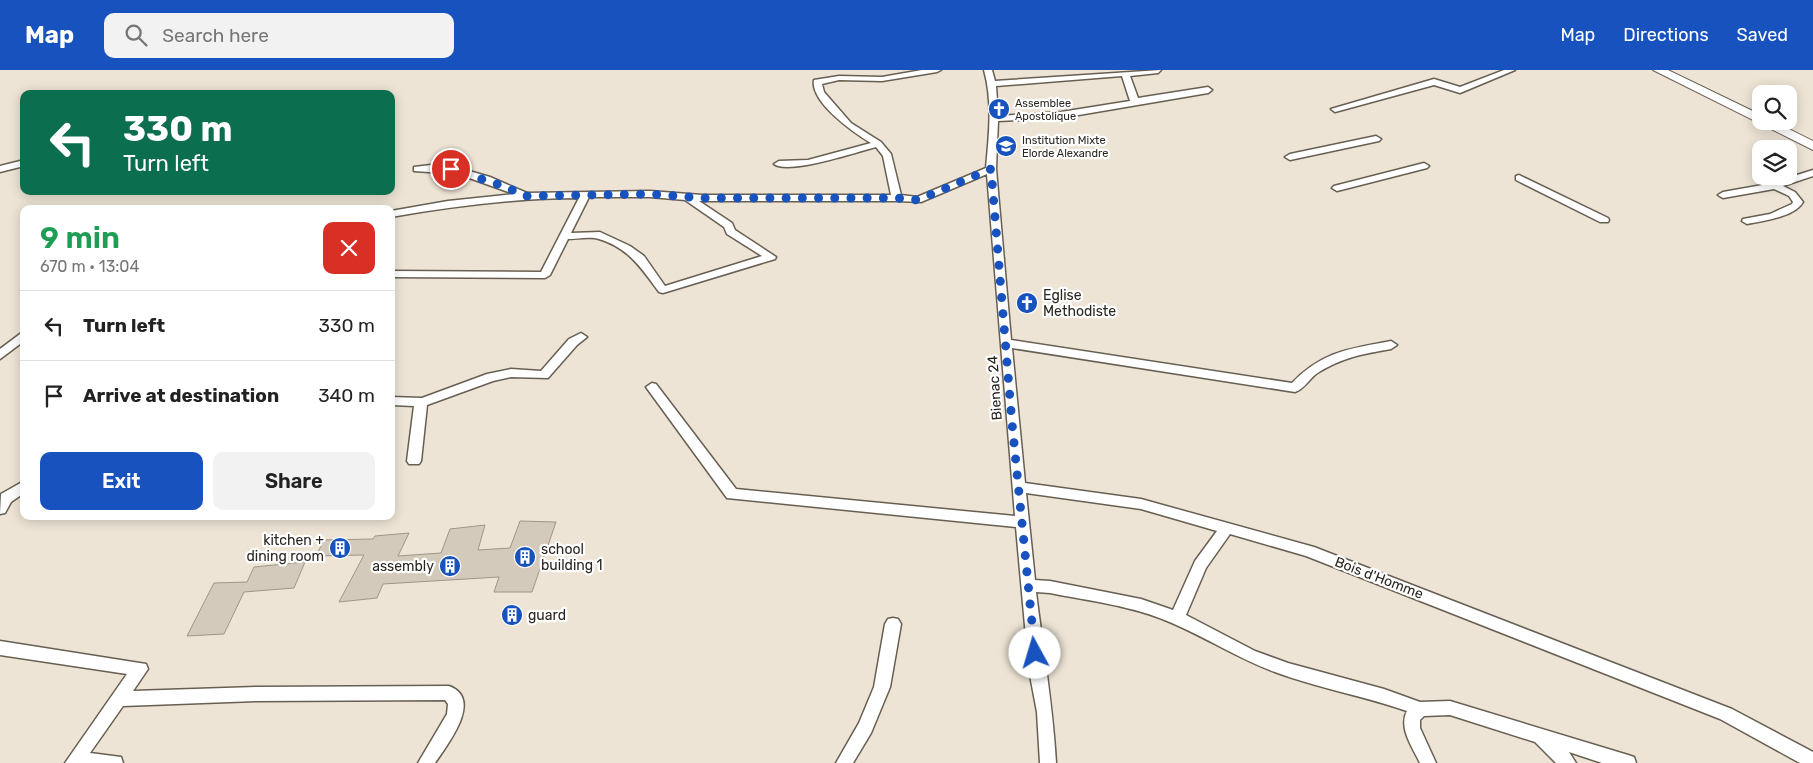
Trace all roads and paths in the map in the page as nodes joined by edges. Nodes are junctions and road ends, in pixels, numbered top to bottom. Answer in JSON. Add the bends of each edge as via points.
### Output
{"nodes":[{"id":1,"x":937,"y":70,"type":"edge"},
{"id":2,"x":988,"y":70,"type":"edge"},
{"id":3,"x":1512,"y":70,"type":"edge"},
{"id":4,"x":1659,"y":70,"type":"edge"},
{"id":5,"x":1158,"y":71,"type":"edge"},
{"id":6,"x":1125,"y":74,"type":"junction"},
{"id":7,"x":992,"y":84,"type":"junction"},
{"id":8,"x":1208,"y":90,"type":"dead end"},
{"id":9,"x":1135,"y":101,"type":"junction"},
{"id":10,"x":1335,"y":109,"type":"dead end"},
{"id":11,"x":1752,"y":116,"type":"edge"},
{"id":12,"x":994,"y":119,"type":"junction"},
{"id":13,"x":1780,"y":130,"type":"edge"},
{"id":14,"x":1376,"y":139,"type":"dead end"},
{"id":15,"x":878,"y":144,"type":"junction"},
{"id":16,"x":1813,"y":146,"type":"edge"},
{"id":17,"x":1290,"y":157,"type":"dead end"},
{"id":18,"x":20,"y":164,"type":"edge"},
{"id":19,"x":779,"y":164,"type":"dead end"},
{"id":20,"x":1424,"y":166,"type":"dead end"},
{"id":21,"x":0,"y":169,"type":"edge"},
{"id":22,"x":417,"y":169,"type":"dead end"},
{"id":23,"x":991,"y":169,"type":"junction"},
{"id":24,"x":1813,"y":173,"type":"edge"},
{"id":25,"x":1519,"y":178,"type":"dead end"},
{"id":26,"x":1797,"y":178,"type":"edge"},
{"id":27,"x":1774,"y":185,"type":"joint"},
{"id":28,"x":1338,"y":188,"type":"dead end"},
{"id":29,"x":585,"y":195,"type":"junction"},
{"id":30,"x":1723,"y":195,"type":"dead end"},
{"id":31,"x":525,"y":196,"type":"junction"},
{"id":32,"x":688,"y":197,"type":"junction"},
{"id":33,"x":897,"y":198,"type":"junction"},
{"id":34,"x":395,"y":213,"type":"edge"},
{"id":35,"x":1604,"y":220,"type":"dead end"},
{"id":36,"x":1747,"y":221,"type":"dead end"},
{"id":37,"x":563,"y":236,"type":"junction"},
{"id":38,"x":395,"y":274,"type":"edge"},
{"id":39,"x":581,"y":337,"type":"dead end"},
{"id":40,"x":20,"y":338,"type":"edge"},
{"id":41,"x":1006,"y":343,"type":"junction"},
{"id":42,"x":1391,"y":345,"type":"dead end"},
{"id":43,"x":0,"y":355,"type":"edge"},
{"id":44,"x":652,"y":387,"type":"dead end"},
{"id":45,"x":395,"y":401,"type":"edge"},
{"id":46,"x":422,"y":402,"type":"junction"},
{"id":47,"x":414,"y":461,"type":"dead end"},
{"id":48,"x":1018,"y":487,"type":"junction"},
{"id":49,"x":20,"y":489,"type":"edge"},
{"id":50,"x":0,"y":510,"type":"edge"},
{"id":51,"x":1022,"y":522,"type":"junction"},
{"id":52,"x":1227,"y":528,"type":"junction"},
{"id":53,"x":1028,"y":586,"type":"junction"},
{"id":54,"x":1177,"y":618,"type":"junction"},
{"id":55,"x":893,"y":624,"type":"dead end"},
{"id":56,"x":0,"y":648,"type":"edge"},
{"id":57,"x":119,"y":699,"type":"junction"},
{"id":58,"x":1420,"y":709,"type":"junction"},
{"id":59,"x":1537,"y":734,"type":"junction"},
{"id":60,"x":75,"y":761,"type":"edge"},
{"id":61,"x":1813,"y":762,"type":"edge"},
{"id":62,"x":115,"y":763,"type":"edge"},
{"id":63,"x":426,"y":763,"type":"edge"},
{"id":64,"x":844,"y":763,"type":"edge"},
{"id":65,"x":1048,"y":763,"type":"edge"},
{"id":66,"x":1428,"y":763,"type":"edge"},
{"id":67,"x":1568,"y":763,"type":"edge"},
{"id":68,"x":1628,"y":763,"type":"edge"}],
"edges":[{"from":1,"to":15,"type":"street","via":[[882,79],[839,78],[817,82],[820,93],[848,125]]},
{"from":2,"to":7,"type":"street","name":"Bienac 24"},
{"from":3,"to":10,"type":"street","via":[[1460,90],[1434,82]]},
{"from":4,"to":11,"type":"main road"},
{"from":5,"to":6,"type":"street"},
{"from":6,"to":7,"type":"street"},
{"from":6,"to":9,"type":"street"},
{"from":7,"to":12,"type":"street","name":"Bienac 24"},
{"from":8,"to":9,"type":"street"},
{"from":9,"to":12,"type":"street","via":[[1061,114]]},
{"from":12,"to":23,"type":"street","name":"Bienac 24"},
{"from":13,"to":16,"type":"main road"},
{"from":14,"to":17,"type":"street"},
{"from":15,"to":19,"type":"street","via":[[808,164]]},
{"from":15,"to":33,"type":"street","via":[[888,156]]},
{"from":18,"to":21,"type":"street"},
{"from":20,"to":28,"type":"street"},
{"from":22,"to":31,"type":"street","via":[[451,169]]},
{"from":23,"to":33,"type":"street","via":[[918,200]]},
{"from":23,"to":41,"type":"street","name":"Bienac 24"},
{"from":24,"to":26,"type":"street"},
{"from":25,"to":35,"type":"street"},
{"from":27,"to":30,"type":"street"},
{"from":27,"to":36,"type":"street","via":[[1792,194],[1798,202],[1796,206],[1773,216]]},
{"from":29,"to":31,"type":"street"},
{"from":29,"to":32,"type":"street"},
{"from":29,"to":37,"type":"street"},
{"from":31,"to":34,"type":"street"},
{"from":32,"to":33,"type":"street"},
{"from":32,"to":37,"type":"street","via":[[770,257],[662,290],[640,258],[626,248],[600,235]]},
{"from":37,"to":38,"type":"street","via":[[545,275]]},
{"from":39,"to":46,"type":"street","via":[[544,375],[511,373],[491,377]]},
{"from":40,"to":43,"type":"street"},
{"from":41,"to":42,"type":"street","via":[[1295,388],[1312,370],[1346,353]]},
{"from":41,"to":48,"type":"street","name":"Bienac 24"},
{"from":44,"to":51,"type":"street","via":[[732,494]]},
{"from":45,"to":46,"type":"street"},
{"from":46,"to":47,"type":"street"},
{"from":48,"to":51,"type":"street","name":"Bienac 24"},
{"from":48,"to":52,"type":"street","name":"Bois d'Homme","via":[[1141,504]]},
{"from":49,"to":50,"type":"street","via":[[6,498]]},
{"from":51,"to":53,"type":"street","name":"Bienac 24"},
{"from":52,"to":54,"type":"street","via":[[1200,565]]},
{"from":52,"to":61,"type":"street","name":"Bois d'Homme","via":[[1309,551],[1726,714]]},
{"from":53,"to":54,"type":"street","via":[[1101,596]]},
{"from":53,"to":65,"type":"street","name":"Bienac 24","via":[[1045,712]]},
{"from":54,"to":58,"type":"street","via":[[1250,656]]},
{"from":55,"to":64,"type":"street","via":[[882,687],[865,728]]},
{"from":56,"to":57,"type":"street","via":[[140,669]]},
{"from":57,"to":60,"type":"street"},
{"from":57,"to":63,"type":"street","via":[[449,692],[456,702],[455,716]]},
{"from":58,"to":59,"type":"street","via":[[1450,708]]},
{"from":58,"to":66,"type":"street","via":[[1412,717],[1412,728]]},
{"from":59,"to":67,"type":"street"},
{"from":59,"to":68,"type":"street"},
{"from":60,"to":62,"type":"street"}]}
